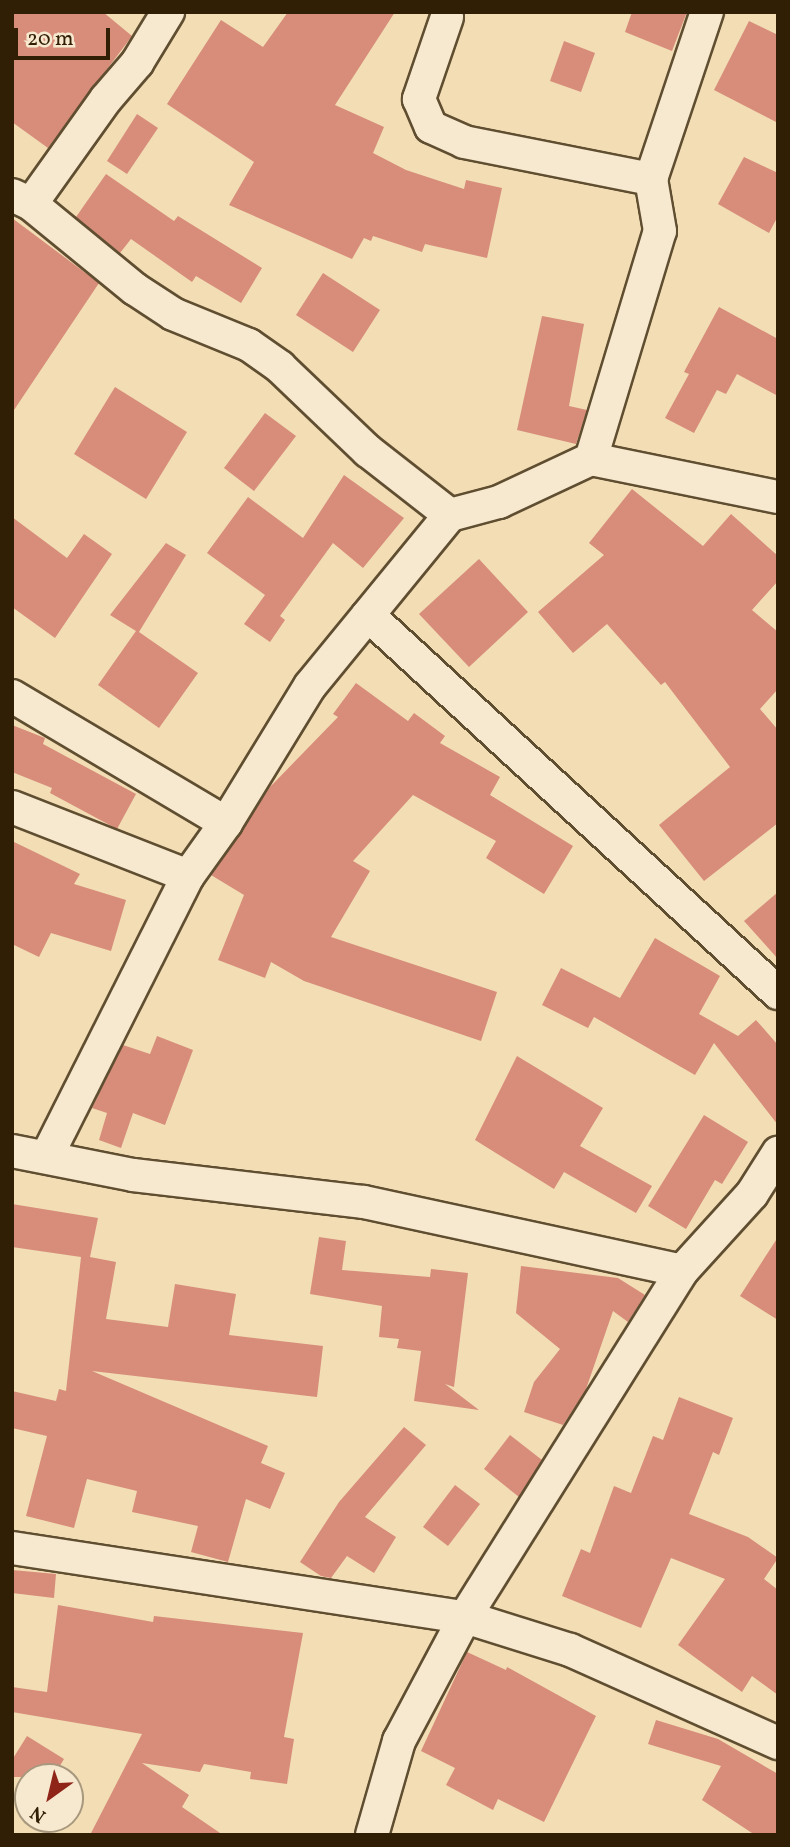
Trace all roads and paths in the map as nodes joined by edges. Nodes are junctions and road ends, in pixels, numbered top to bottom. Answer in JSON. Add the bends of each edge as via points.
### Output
{"nodes":[{"id":1,"x":168,"y":12,"type":"edge"},
{"id":2,"x":707,"y":12,"type":"edge"},
{"id":3,"x":447,"y":17,"type":"dead end"},
{"id":4,"x":650,"y":179,"type":"junction"},
{"id":5,"x":22,"y":199,"type":"edge"},
{"id":6,"x":591,"y":459,"type":"junction"},
{"id":7,"x":778,"y":497,"type":"edge"},
{"id":8,"x":450,"y":515,"type":"junction"},
{"id":9,"x":368,"y":615,"type":"junction"},
{"id":10,"x":12,"y":696,"type":"edge"},
{"id":11,"x":12,"y":807,"type":"edge"},
{"id":12,"x":226,"y":823,"type":"junction"},
{"id":13,"x":188,"y":876,"type":"junction"},
{"id":14,"x":778,"y":993,"type":"edge"},
{"id":15,"x":12,"y":1152,"type":"edge"},
{"id":16,"x":778,"y":1153,"type":"edge"},
{"id":17,"x":47,"y":1156,"type":"junction"},
{"id":18,"x":682,"y":1271,"type":"junction"},
{"id":19,"x":12,"y":1548,"type":"edge"},
{"id":20,"x":465,"y":1617,"type":"junction"},
{"id":21,"x":778,"y":1743,"type":"edge"},
{"id":22,"x":372,"y":1835,"type":"edge"}],
"edges":[{"from":1,"to":5,"type":"street","via":[[137,63]]},
{"from":2,"to":4,"type":"street"},
{"from":3,"to":4,"type":"street","via":[[419,99],[431,127],[464,142]]},
{"from":4,"to":6,"type":"street","via":[[660,231]]},
{"from":5,"to":8,"type":"street","via":[[173,314],[249,345],[280,367],[368,451]]},
{"from":6,"to":7,"type":"street"},
{"from":6,"to":8,"type":"street","via":[[499,502]]},
{"from":8,"to":9,"type":"street"},
{"from":9,"to":12,"type":"street","via":[[310,686]]},
{"from":9,"to":14,"type":"street"},
{"from":10,"to":12,"type":"street"},
{"from":11,"to":13,"type":"street"},
{"from":12,"to":13,"type":"street"},
{"from":13,"to":17,"type":"street"},
{"from":15,"to":17,"type":"street"},
{"from":16,"to":18,"type":"street","via":[[752,1194]]},
{"from":17,"to":18,"type":"street","via":[[133,1175],[364,1202]]},
{"from":18,"to":20,"type":"street"},
{"from":19,"to":20,"type":"street"},
{"from":20,"to":21,"type":"street","via":[[570,1650]]},
{"from":20,"to":22,"type":"street","via":[[399,1741]]}]}
